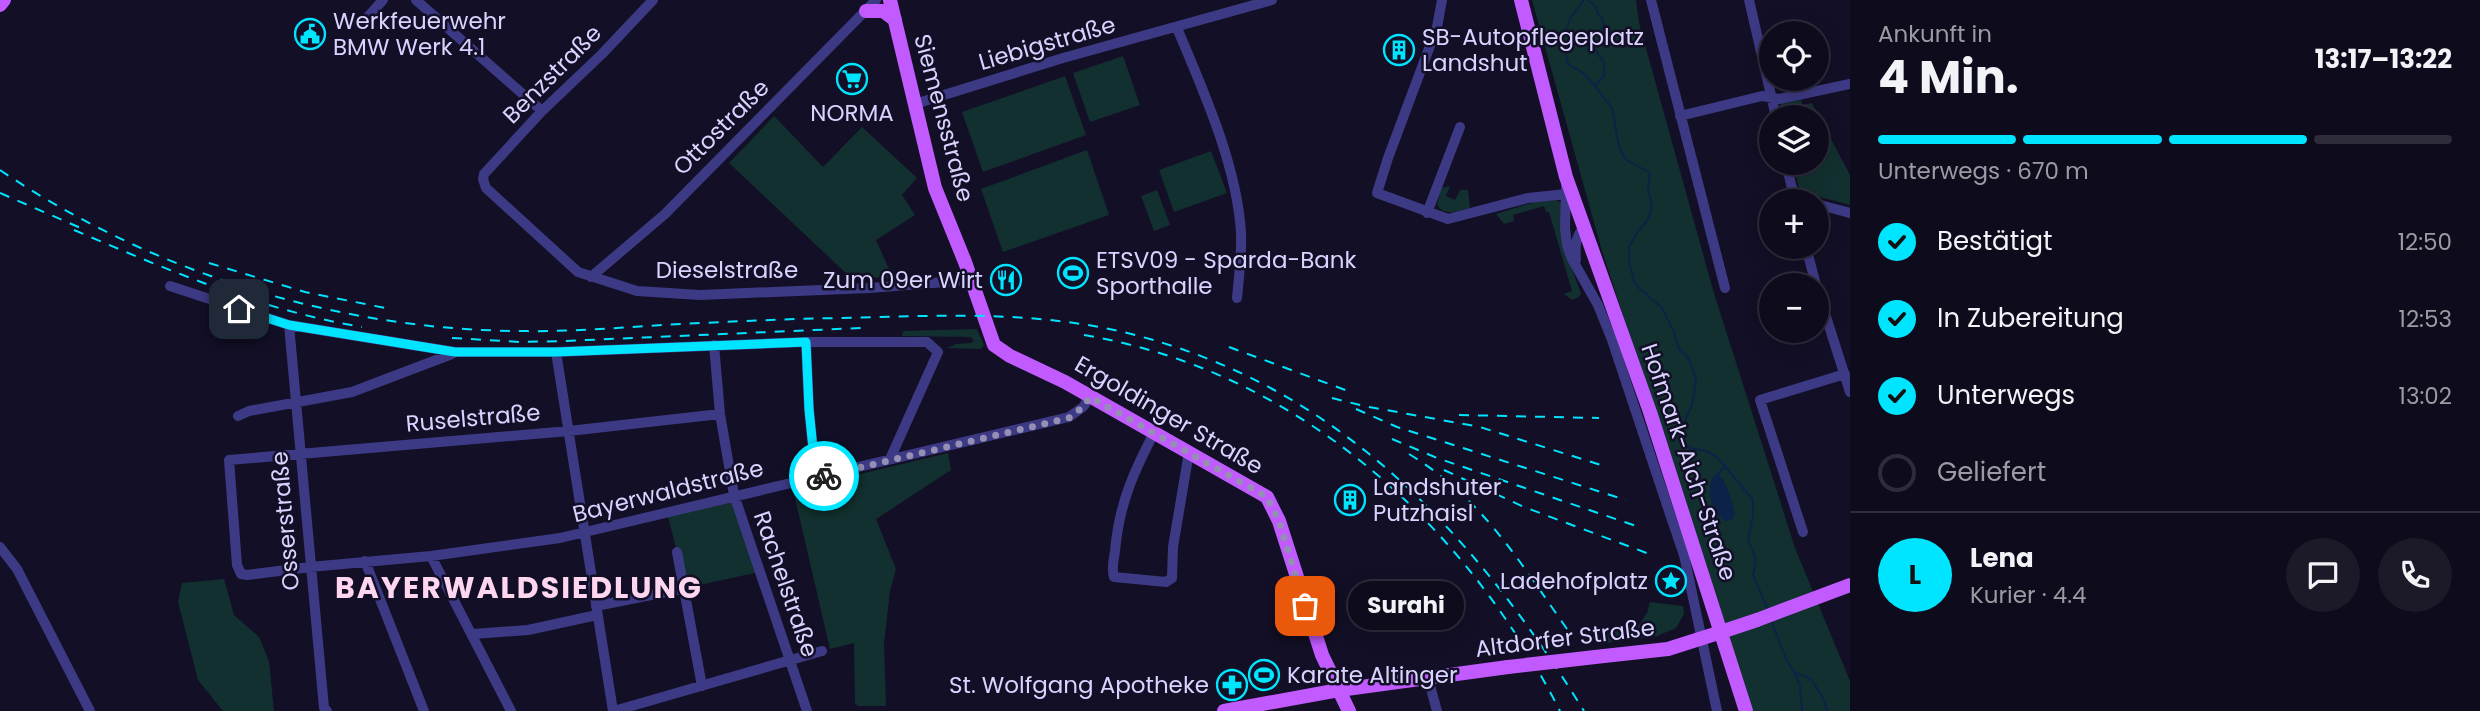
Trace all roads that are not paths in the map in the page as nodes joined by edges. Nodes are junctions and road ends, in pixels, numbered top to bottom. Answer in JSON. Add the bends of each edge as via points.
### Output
{"nodes":[{"id":1,"x":4,"y":0,"type":"edge"},
{"id":2,"x":383,"y":0,"type":"edge"},
{"id":3,"x":416,"y":0,"type":"edge"},
{"id":4,"x":653,"y":0,"type":"edge"},
{"id":5,"x":890,"y":0,"type":"edge"},
{"id":6,"x":1272,"y":0,"type":"edge"},
{"id":7,"x":1442,"y":0,"type":"edge"},
{"id":8,"x":1521,"y":0,"type":"edge"},
{"id":9,"x":1651,"y":0,"type":"edge"},
{"id":10,"x":1749,"y":0,"type":"edge"},
{"id":11,"x":0,"y":5,"type":"edge"},
{"id":12,"x":871,"y":5,"type":"edge"},
{"id":13,"x":895,"y":20,"type":"junction"},
{"id":14,"x":364,"y":21,"type":"dead end"},
{"id":15,"x":1177,"y":28,"type":"junction"},
{"id":16,"x":1850,"y":84,"type":"edge"},
{"id":17,"x":1771,"y":97,"type":"junction"},
{"id":18,"x":915,"y":104,"type":"junction"},
{"id":19,"x":1773,"y":105,"type":"edge"},
{"id":20,"x":542,"y":111,"type":"junction"},
{"id":21,"x":1680,"y":116,"type":"junction"},
{"id":22,"x":1460,"y":127,"type":"dead end"},
{"id":23,"x":1566,"y":177,"type":"junction"},
{"id":24,"x":483,"y":179,"type":"joint"},
{"id":25,"x":1566,"y":194,"type":"junction"},
{"id":26,"x":1829,"y":207,"type":"edge"},
{"id":27,"x":1427,"y":213,"type":"junction"},
{"id":28,"x":1850,"y":213,"type":"edge"},
{"id":29,"x":1584,"y":229,"type":"junction"},
{"id":30,"x":1577,"y":269,"type":"junction"},
{"id":31,"x":591,"y":277,"type":"junction"},
{"id":32,"x":971,"y":281,"type":"junction"},
{"id":33,"x":170,"y":286,"type":"dead end"},
{"id":34,"x":1725,"y":288,"type":"dead end"},
{"id":35,"x":1237,"y":298,"type":"dead end"},
{"id":36,"x":289,"y":325,"type":"junction"},
{"id":37,"x":986,"y":326,"type":"joint"},
{"id":38,"x":1829,"y":326,"type":"edge"},
{"id":39,"x":806,"y":342,"type":"junction"},
{"id":40,"x":714,"y":345,"type":"junction"},
{"id":41,"x":455,"y":352,"type":"junction"},
{"id":42,"x":556,"y":352,"type":"junction"},
{"id":43,"x":1844,"y":374,"type":"junction"},
{"id":44,"x":1850,"y":392,"type":"edge"},
{"id":45,"x":1090,"y":397,"type":"junction"},
{"id":46,"x":295,"y":403,"type":"junction"},
{"id":47,"x":720,"y":414,"type":"junction"},
{"id":48,"x":238,"y":416,"type":"dead end"},
{"id":49,"x":569,"y":431,"type":"junction"},
{"id":50,"x":1154,"y":433,"type":"junction"},
{"id":51,"x":1189,"y":452,"type":"junction"},
{"id":52,"x":300,"y":454,"type":"junction"},
{"id":53,"x":890,"y":459,"type":"junction"},
{"id":54,"x":816,"y":478,"type":"junction"},
{"id":55,"x":734,"y":495,"type":"junction"},
{"id":56,"x":586,"y":532,"type":"junction"},
{"id":57,"x":1803,"y":532,"type":"dead end"},
{"id":58,"x":0,"y":547,"type":"edge"},
{"id":59,"x":677,"y":552,"type":"dead end"},
{"id":60,"x":431,"y":556,"type":"junction"},
{"id":61,"x":365,"y":561,"type":"junction"},
{"id":62,"x":310,"y":567,"type":"junction"},
{"id":63,"x":241,"y":574,"type":"joint"},
{"id":64,"x":1850,"y":585,"type":"edge"},
{"id":65,"x":686,"y":589,"type":"junction"},
{"id":66,"x":596,"y":611,"type":"junction"},
{"id":67,"x":473,"y":634,"type":"junction"},
{"id":68,"x":1708,"y":637,"type":"junction"},
{"id":69,"x":822,"y":651,"type":"dead end"},
{"id":70,"x":790,"y":661,"type":"junction"},
{"id":71,"x":1428,"y":678,"type":"junction"},
{"id":72,"x":702,"y":686,"type":"junction"},
{"id":73,"x":1339,"y":690,"type":"junction"},
{"id":74,"x":1229,"y":710,"type":"edge"},
{"id":75,"x":90,"y":711,"type":"edge"},
{"id":76,"x":327,"y":711,"type":"edge"},
{"id":77,"x":425,"y":711,"type":"edge"},
{"id":78,"x":511,"y":711,"type":"edge"},
{"id":79,"x":614,"y":711,"type":"edge"},
{"id":80,"x":807,"y":711,"type":"edge"},
{"id":81,"x":1349,"y":711,"type":"edge"},
{"id":82,"x":1437,"y":711,"type":"edge"},
{"id":83,"x":1717,"y":711,"type":"edge"},
{"id":84,"x":1746,"y":711,"type":"edge"}],
"edges":[{"from":1,"to":11,"type":"main road"},
{"from":2,"to":14,"type":"street"},
{"from":3,"to":20,"type":"street"},
{"from":4,"to":20,"type":"street","name":"Benzstraße"},
{"from":5,"to":13,"type":"main road","name":"Siemensstraße"},
{"from":6,"to":15,"type":"street","name":"Liebigstraße"},
{"from":7,"to":27,"type":"street","via":[[1437,27],[1377,193]]},
{"from":8,"to":23,"type":"main road","name":"Hofmark-Aich-Straße"},
{"from":9,"to":21,"type":"street"},
{"from":10,"to":17,"type":"street"},
{"from":12,"to":13,"type":"main road"},
{"from":12,"to":31,"type":"street","name":"Ottostraße","via":[[665,214]]},
{"from":13,"to":18,"type":"main road","name":"Siemensstraße"},
{"from":15,"to":18,"type":"street","name":"Liebigstraße"},
{"from":15,"to":35,"type":"street","via":[[1209,105],[1233,186],[1241,232]]},
{"from":16,"to":17,"type":"street"},
{"from":17,"to":19,"type":"street"},
{"from":17,"to":21,"type":"street"},
{"from":18,"to":32,"type":"main road","name":"Siemensstraße","via":[[936,188]]},
{"from":20,"to":24,"type":"street","name":"Benzstraße"},
{"from":21,"to":34,"type":"street"},
{"from":22,"to":27,"type":"street"},
{"from":23,"to":25,"type":"street","name":"Hofmark-Aich-Straße"},
{"from":23,"to":29,"type":"main road","name":"Hofmark-Aich-Straße"},
{"from":24,"to":31,"type":"street","name":"Dieselstraße","via":[[486,188],[578,272]]},
{"from":25,"to":27,"type":"street","via":[[1528,198],[1455,218]]},
{"from":25,"to":30,"type":"street","name":"Hofmark-Aich-Straße","via":[[1567,244]]},
{"from":26,"to":28,"type":"street"},
{"from":29,"to":30,"type":"street","via":[[1576,240]]},
{"from":29,"to":84,"type":"main road","name":"Hofmark-Aich-Straße","via":[[1650,412]]},
{"from":30,"to":68,"type":"street","name":"Hofmark-Aich-Straße","via":[[1612,340]]},
{"from":31,"to":32,"type":"street","name":"Dieselstraße","via":[[637,291],[700,295]]},
{"from":32,"to":37,"type":"main road","name":"Siemensstraße"},
{"from":33,"to":36,"type":"street"},
{"from":36,"to":41,"type":"street"},
{"from":36,"to":46,"type":"street","name":"Osserstraße"},
{"from":37,"to":45,"type":"main road","name":"Ergoldinger Straße","via":[[1004,353]]},
{"from":38,"to":43,"type":"street"},
{"from":39,"to":40,"type":"street"},
{"from":39,"to":53,"type":"street","via":[[922,341],[938,352]]},
{"from":39,"to":54,"type":"street"},
{"from":40,"to":42,"type":"street"},
{"from":40,"to":47,"type":"street","name":"Rachelstraße"},
{"from":41,"to":42,"type":"street"},
{"from":41,"to":46,"type":"street","via":[[352,392]]},
{"from":42,"to":49,"type":"street"},
{"from":43,"to":44,"type":"street"},
{"from":43,"to":57,"type":"street","via":[[1760,400]]},
{"from":45,"to":50,"type":"main road","name":"Ergoldinger Straße"},
{"from":45,"to":53,"type":"street","name":"Bayerwaldstraße","via":[[1069,418]]},
{"from":46,"to":48,"type":"street"},
{"from":46,"to":52,"type":"street","name":"Osserstraße"},
{"from":47,"to":49,"type":"street","name":"Ruselstraße"},
{"from":47,"to":55,"type":"street","name":"Rachelstraße"},
{"from":49,"to":52,"type":"street","name":"Ruselstraße"},
{"from":49,"to":56,"type":"street"},
{"from":50,"to":51,"type":"main road","name":"Ergoldinger Straße"},
{"from":50,"to":51,"type":"street","via":[[1122,504],[1113,576],[1166,582],[1172,578]]},
{"from":51,"to":73,"type":"main road","name":"Ergoldinger Straße","via":[[1264,495],[1273,505],[1322,655]]},
{"from":52,"to":62,"type":"street","name":"Osserstraße"},
{"from":52,"to":63,"type":"street","name":"Ruselstraße","via":[[229,460],[236,560]]},
{"from":53,"to":54,"type":"street","name":"Bayerwaldstraße"},
{"from":54,"to":55,"type":"street","name":"Bayerwaldstraße"},
{"from":55,"to":56,"type":"street","name":"Bayerwaldstraße"},
{"from":55,"to":70,"type":"street","name":"Rachelstraße"},
{"from":56,"to":60,"type":"street","name":"Bayerwaldstraße"},
{"from":56,"to":66,"type":"street"},
{"from":58,"to":75,"type":"street","via":[[17,569]]},
{"from":59,"to":65,"type":"street"},
{"from":60,"to":61,"type":"street","name":"Bayerwaldstraße"},
{"from":60,"to":67,"type":"street"},
{"from":61,"to":62,"type":"street","name":"Bayerwaldstraße"},
{"from":61,"to":77,"type":"street"},
{"from":62,"to":63,"type":"street","name":"Bayerwaldstraße"},
{"from":62,"to":76,"type":"street","name":"Osserstraße"},
{"from":64,"to":68,"type":"main road","name":"Altdorfer Straße","bridge":true},
{"from":65,"to":66,"type":"street"},
{"from":65,"to":72,"type":"street"},
{"from":66,"to":67,"type":"street","via":[[528,630]]},
{"from":66,"to":79,"type":"street"},
{"from":67,"to":78,"type":"street"},
{"from":68,"to":71,"type":"main road","name":"Altdorfer Straße","bridge":true,"via":[[1650,652]]},
{"from":68,"to":83,"type":"street","name":"Hofmark-Aich-Straße"},
{"from":69,"to":70,"type":"street"},
{"from":70,"to":72,"type":"street"},
{"from":70,"to":80,"type":"street","name":"Rachelstraße"},
{"from":71,"to":73,"type":"main road","name":"Altdorfer Straße"},
{"from":71,"to":82,"type":"street"},
{"from":72,"to":79,"type":"street"},
{"from":73,"to":74,"type":"main road","name":"Altdorfer Straße"},
{"from":73,"to":81,"type":"main road","name":"Ergoldinger Straße"}]}
